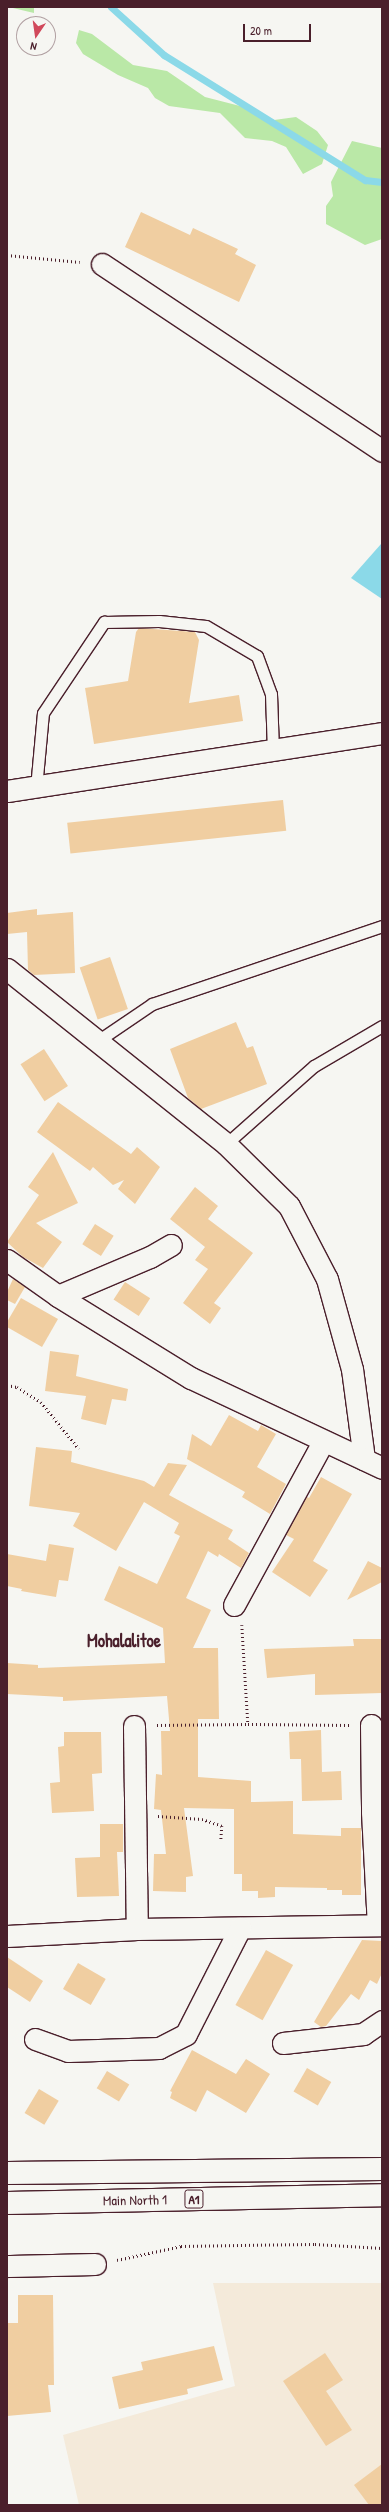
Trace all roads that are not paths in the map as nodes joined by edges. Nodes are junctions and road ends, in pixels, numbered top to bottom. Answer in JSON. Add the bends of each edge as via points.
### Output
{"nodes":[{"id":1,"x":102,"y":264,"type":"road end"},
{"id":2,"x":382,"y":451,"type":"edge"},
{"id":3,"x":382,"y":733,"type":"edge"},
{"id":4,"x":273,"y":750,"type":"junction"},
{"id":5,"x":36,"y":788,"type":"junction"},
{"id":6,"x":7,"y":791,"type":"edge"},
{"id":7,"x":382,"y":926,"type":"edge"},
{"id":8,"x":7,"y":969,"type":"edge"},
{"id":9,"x":382,"y":1026,"type":"edge"},
{"id":10,"x":96,"y":1042,"type":"junction"},
{"id":11,"x":226,"y":1144,"type":"junction"},
{"id":12,"x":171,"y":1245,"type":"dead end"},
{"id":13,"x":7,"y":1260,"type":"edge"},
{"id":14,"x":58,"y":1296,"type":"junction"},
{"id":15,"x":323,"y":1442,"type":"junction"},
{"id":16,"x":373,"y":1463,"type":"edge"},
{"id":17,"x":234,"y":1605,"type":"road end"},
{"id":18,"x":371,"y":1725,"type":"road end"},
{"id":19,"x":134,"y":1726,"type":"road end"},
{"id":20,"x":380,"y":1925,"type":"edge"},
{"id":21,"x":240,"y":1928,"type":"junction"},
{"id":22,"x":137,"y":1929,"type":"junction"},
{"id":23,"x":7,"y":1936,"type":"edge"},
{"id":24,"x":382,"y":2021,"type":"edge"},
{"id":25,"x":35,"y":2039,"type":"dead end"},
{"id":26,"x":283,"y":2043,"type":"dead end"},
{"id":27,"x":382,"y":2169,"type":"edge"},
{"id":28,"x":7,"y":2173,"type":"edge"},
{"id":29,"x":382,"y":2195,"type":"edge"},
{"id":30,"x":7,"y":2203,"type":"edge"},
{"id":31,"x":95,"y":2264,"type":"road end"},
{"id":32,"x":7,"y":2266,"type":"edge"}],
"edges":[{"from":1,"to":2,"type":"street"},
{"from":3,"to":4,"type":"street"},
{"from":4,"to":5,"type":"street"},
{"from":4,"to":5,"type":"lane","via":[[271,694],[257,656],[206,626],[159,621],[104,622],[43,713]]},
{"from":5,"to":6,"type":"street"},
{"from":7,"to":10,"type":"lane","via":[[152,1004]]},
{"from":8,"to":10,"type":"street"},
{"from":9,"to":11,"type":"lane","via":[[314,1066]]},
{"from":10,"to":11,"type":"street"},
{"from":11,"to":16,"type":"street","via":[[289,1206],[327,1278],[352,1369]]},
{"from":12,"to":14,"type":"street","via":[[150,1257]]},
{"from":13,"to":14,"type":"street"},
{"from":14,"to":15,"type":"street","via":[[191,1378]]},
{"from":15,"to":16,"type":"street"},
{"from":15,"to":17,"type":"street"},
{"from":18,"to":20,"type":"street","via":[[372,1812]]},
{"from":19,"to":22,"type":"street"},
{"from":20,"to":21,"type":"street"},
{"from":21,"to":22,"type":"street"},
{"from":21,"to":25,"type":"street","via":[[186,2034],[159,2048],[68,2051]]},
{"from":22,"to":23,"type":"street"},
{"from":24,"to":26,"type":"street","via":[[363,2034]]},
{"from":27,"to":28,"type":"main road","name":"Main North 1","number":"A1"},
{"from":29,"to":30,"type":"main road","name":"Main North 1","number":"A1"},
{"from":31,"to":32,"type":"street"}]}
